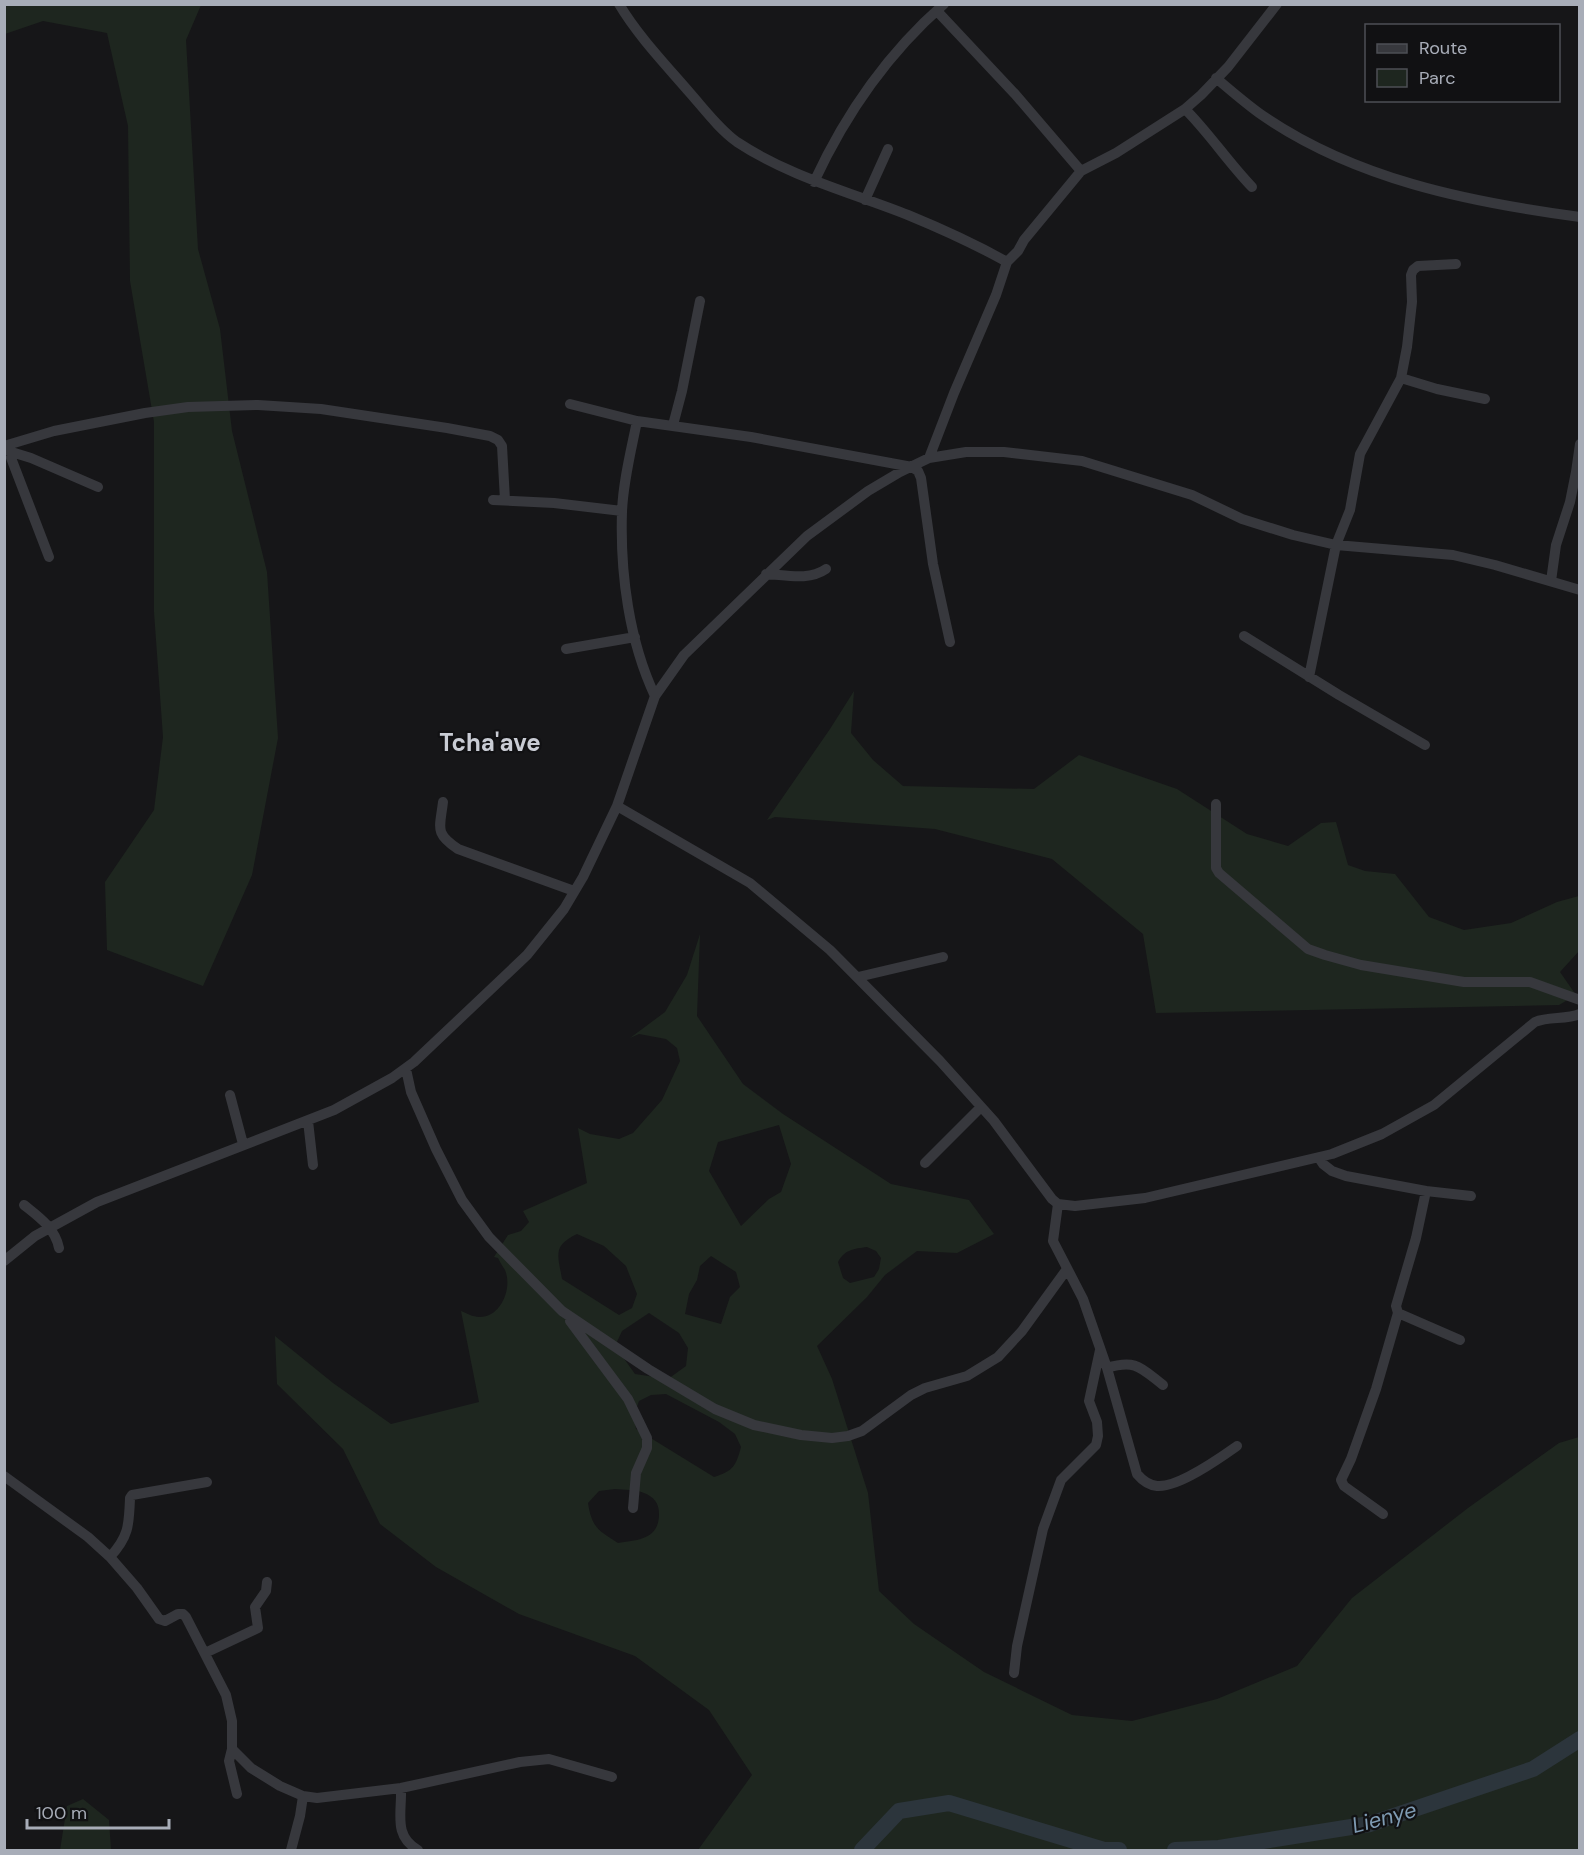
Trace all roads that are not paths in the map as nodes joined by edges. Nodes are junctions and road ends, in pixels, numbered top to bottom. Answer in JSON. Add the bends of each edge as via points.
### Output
{"nodes":[{"id":1,"x":619,"y":4,"type":"edge"},
{"id":2,"x":1277,"y":4,"type":"edge"},
{"id":3,"x":940,"y":8,"type":"edge"},
{"id":4,"x":1216,"y":78,"type":"junction"},
{"id":5,"x":1185,"y":109,"type":"junction"},
{"id":6,"x":888,"y":149,"type":"dead end"},
{"id":7,"x":1081,"y":171,"type":"junction"},
{"id":8,"x":814,"y":182,"type":"junction"},
{"id":9,"x":1252,"y":187,"type":"dead end"},
{"id":10,"x":865,"y":200,"type":"junction"},
{"id":11,"x":1580,"y":217,"type":"edge"},
{"id":12,"x":1007,"y":262,"type":"junction"},
{"id":13,"x":1456,"y":264,"type":"dead end"},
{"id":14,"x":700,"y":301,"type":"dead end"},
{"id":15,"x":1401,"y":378,"type":"junction"},
{"id":16,"x":1485,"y":399,"type":"dead end"},
{"id":17,"x":570,"y":404,"type":"dead end"},
{"id":18,"x":637,"y":421,"type":"junction"},
{"id":19,"x":673,"y":425,"type":"junction"},
{"id":20,"x":1580,"y":444,"type":"edge"},
{"id":21,"x":6,"y":449,"type":"edge"},
{"id":22,"x":929,"y":458,"type":"junction"},
{"id":23,"x":912,"y":467,"type":"junction"},
{"id":24,"x":98,"y":488,"type":"dead end"},
{"id":25,"x":493,"y":500,"type":"dead end"},
{"id":26,"x":505,"y":500,"type":"junction"},
{"id":27,"x":622,"y":510,"type":"junction"},
{"id":28,"x":1336,"y":545,"type":"junction"},
{"id":29,"x":49,"y":557,"type":"dead end"},
{"id":30,"x":826,"y":569,"type":"dead end"},
{"id":31,"x":766,"y":574,"type":"junction"},
{"id":32,"x":1551,"y":581,"type":"junction"},
{"id":33,"x":1580,"y":590,"type":"edge"},
{"id":34,"x":1244,"y":636,"type":"dead end"},
{"id":35,"x":635,"y":637,"type":"junction"},
{"id":36,"x":950,"y":642,"type":"dead end"},
{"id":37,"x":566,"y":649,"type":"dead end"},
{"id":38,"x":1309,"y":676,"type":"junction"},
{"id":39,"x":655,"y":696,"type":"junction"},
{"id":40,"x":1425,"y":745,"type":"dead end"},
{"id":41,"x":443,"y":802,"type":"dead end"},
{"id":42,"x":1216,"y":804,"type":"dead end"},
{"id":43,"x":617,"y":806,"type":"junction"},
{"id":44,"x":574,"y":891,"type":"junction"},
{"id":45,"x":943,"y":957,"type":"dead end"},
{"id":46,"x":858,"y":977,"type":"junction"},
{"id":47,"x":1580,"y":1000,"type":"edge"},
{"id":48,"x":1580,"y":1014,"type":"edge"},
{"id":49,"x":405,"y":1069,"type":"junction"},
{"id":50,"x":230,"y":1095,"type":"dead end"},
{"id":51,"x":981,"y":1107,"type":"junction"},
{"id":52,"x":308,"y":1121,"type":"junction"},
{"id":53,"x":243,"y":1144,"type":"junction"},
{"id":54,"x":1319,"y":1158,"type":"junction"},
{"id":55,"x":926,"y":1163,"type":"dead end"},
{"id":56,"x":314,"y":1165,"type":"dead end"},
{"id":57,"x":1426,"y":1191,"type":"junction"},
{"id":58,"x":1471,"y":1196,"type":"dead end"},
{"id":59,"x":1058,"y":1204,"type":"junction"},
{"id":60,"x":24,"y":1205,"type":"dead end"},
{"id":61,"x":50,"y":1227,"type":"junction"},
{"id":62,"x":59,"y":1248,"type":"dead end"},
{"id":63,"x":4,"y":1261,"type":"edge"},
{"id":64,"x":1067,"y":1269,"type":"junction"},
{"id":65,"x":562,"y":1311,"type":"junction"},
{"id":66,"x":1398,"y":1313,"type":"junction"},
{"id":67,"x":1460,"y":1340,"type":"dead end"},
{"id":68,"x":1100,"y":1349,"type":"junction"},
{"id":69,"x":1107,"y":1368,"type":"junction"},
{"id":70,"x":1163,"y":1385,"type":"dead end"},
{"id":71,"x":1237,"y":1446,"type":"dead end"},
{"id":72,"x":4,"y":1476,"type":"edge"},
{"id":73,"x":207,"y":1482,"type":"dead end"},
{"id":74,"x":633,"y":1508,"type":"dead end"},
{"id":75,"x":1383,"y":1514,"type":"dead end"},
{"id":76,"x":110,"y":1557,"type":"junction"},
{"id":77,"x":267,"y":1582,"type":"dead end"},
{"id":78,"x":205,"y":1653,"type":"junction"},
{"id":79,"x":1014,"y":1673,"type":"dead end"},
{"id":80,"x":232,"y":1749,"type":"junction"},
{"id":81,"x":612,"y":1778,"type":"dead end"},
{"id":82,"x":401,"y":1788,"type":"junction"},
{"id":83,"x":237,"y":1794,"type":"dead end"},
{"id":84,"x":303,"y":1796,"type":"junction"},
{"id":85,"x":291,"y":1851,"type":"edge"},
{"id":86,"x":418,"y":1851,"type":"edge"}],
"edges":[{"from":1,"to":8,"type":"street","via":[[719,126],[756,153]]},
{"from":2,"to":4,"type":"street"},
{"from":3,"to":7,"type":"street"},
{"from":3,"to":8,"type":"street","via":[[910,36],[866,90]]},
{"from":4,"to":5,"type":"street"},
{"from":4,"to":11,"type":"street","via":[[1296,135],[1376,172],[1450,195]]},
{"from":5,"to":7,"type":"street"},
{"from":5,"to":9,"type":"street"},
{"from":6,"to":10,"type":"street"},
{"from":7,"to":12,"type":"street"},
{"from":8,"to":10,"type":"street"},
{"from":10,"to":12,"type":"street","via":[[907,215]]},
{"from":12,"to":22,"type":"street"},
{"from":13,"to":15,"type":"street","via":[[1418,266],[1413,270]]},
{"from":14,"to":19,"type":"street"},
{"from":15,"to":16,"type":"street"},
{"from":15,"to":28,"type":"street","via":[[1360,454],[1350,510]]},
{"from":17,"to":18,"type":"street"},
{"from":18,"to":19,"type":"street"},
{"from":18,"to":27,"type":"street"},
{"from":19,"to":23,"type":"street"},
{"from":20,"to":32,"type":"street"},
{"from":21,"to":24,"type":"street"},
{"from":21,"to":26,"type":"street","via":[[54,431],[188,407],[258,405],[321,409],[490,436],[502,446]]},
{"from":21,"to":29,"type":"street"},
{"from":22,"to":23,"type":"street"},
{"from":22,"to":28,"type":"street","via":[[966,452],[1004,452],[1082,461],[1192,495],[1242,519]]},
{"from":23,"to":31,"type":"street","via":[[841,510]]},
{"from":23,"to":36,"type":"street","via":[[921,478],[933,564]]},
{"from":25,"to":26,"type":"street"},
{"from":26,"to":27,"type":"street"},
{"from":27,"to":35,"type":"street","via":[[627,601]]},
{"from":28,"to":32,"type":"street","via":[[1453,555]]},
{"from":28,"to":38,"type":"street"},
{"from":30,"to":31,"type":"street","via":[[808,577]]},
{"from":31,"to":39,"type":"street","via":[[684,655]]},
{"from":32,"to":33,"type":"street"},
{"from":34,"to":38,"type":"street"},
{"from":35,"to":37,"type":"street"},
{"from":35,"to":39,"type":"street"},
{"from":38,"to":40,"type":"street"},
{"from":39,"to":43,"type":"street"},
{"from":41,"to":44,"type":"street","via":[[440,831],[444,840],[458,849]]},
{"from":42,"to":47,"type":"street","via":[[1216,868],[1308,949],[1361,965],[1426,977],[1464,982],[1530,982]]},
{"from":43,"to":44,"type":"street"},
{"from":43,"to":46,"type":"street","via":[[750,883]]},
{"from":44,"to":49,"type":"street","via":[[527,955]]},
{"from":45,"to":46,"type":"street"},
{"from":46,"to":51,"type":"street"},
{"from":48,"to":54,"type":"street","via":[[1534,1022],[1434,1105],[1383,1134]]},
{"from":49,"to":52,"type":"street","via":[[367,1093]]},
{"from":49,"to":65,"type":"street","via":[[411,1092],[462,1200],[489,1237]]},
{"from":50,"to":53,"type":"street"},
{"from":51,"to":55,"type":"street"},
{"from":51,"to":59,"type":"street"},
{"from":52,"to":53,"type":"street"},
{"from":52,"to":56,"type":"street"},
{"from":53,"to":61,"type":"street","via":[[97,1202]]},
{"from":54,"to":57,"type":"street","via":[[1332,1171],[1346,1176]]},
{"from":54,"to":59,"type":"street","via":[[1145,1198],[1075,1206]]},
{"from":57,"to":58,"type":"street"},
{"from":57,"to":66,"type":"street","via":[[1396,1306]]},
{"from":59,"to":64,"type":"street","via":[[1053,1241]]},
{"from":60,"to":61,"type":"street"},
{"from":61,"to":62,"type":"street"},
{"from":61,"to":63,"type":"street"},
{"from":64,"to":65,"type":"street","via":[[998,1357],[967,1376],[911,1395],[862,1431],[832,1438],[754,1425],[715,1409]]},
{"from":64,"to":68,"type":"street","via":[[1083,1299]]},
{"from":65,"to":74,"type":"street","via":[[627,1399],[647,1438],[636,1473]]},
{"from":66,"to":67,"type":"street"},
{"from":66,"to":75,"type":"street","via":[[1372,1400],[1341,1480]]},
{"from":68,"to":69,"type":"street"},
{"from":68,"to":79,"type":"street","via":[[1089,1401],[1097,1422],[1096,1445],[1061,1480],[1043,1529]]},
{"from":69,"to":70,"type":"street","via":[[1130,1363]]},
{"from":69,"to":71,"type":"street","via":[[1130,1453],[1143,1480],[1166,1485],[1203,1469]]},
{"from":72,"to":76,"type":"street"},
{"from":73,"to":76,"type":"street","via":[[132,1495],[127,1535]]},
{"from":76,"to":78,"type":"street","via":[[159,1619],[165,1621],[178,1614],[186,1617]]},
{"from":77,"to":78,"type":"street","via":[[255,1607],[258,1629]]},
{"from":78,"to":80,"type":"street","via":[[231,1708]]},
{"from":80,"to":83,"type":"street","via":[[230,1761]]},
{"from":80,"to":84,"type":"street","via":[[251,1768]]},
{"from":81,"to":82,"type":"street","via":[[549,1759]]},
{"from":82,"to":84,"type":"street","via":[[317,1798]]},
{"from":82,"to":86,"type":"street","via":[[402,1834],[408,1845]]},
{"from":84,"to":85,"type":"street"}]}
